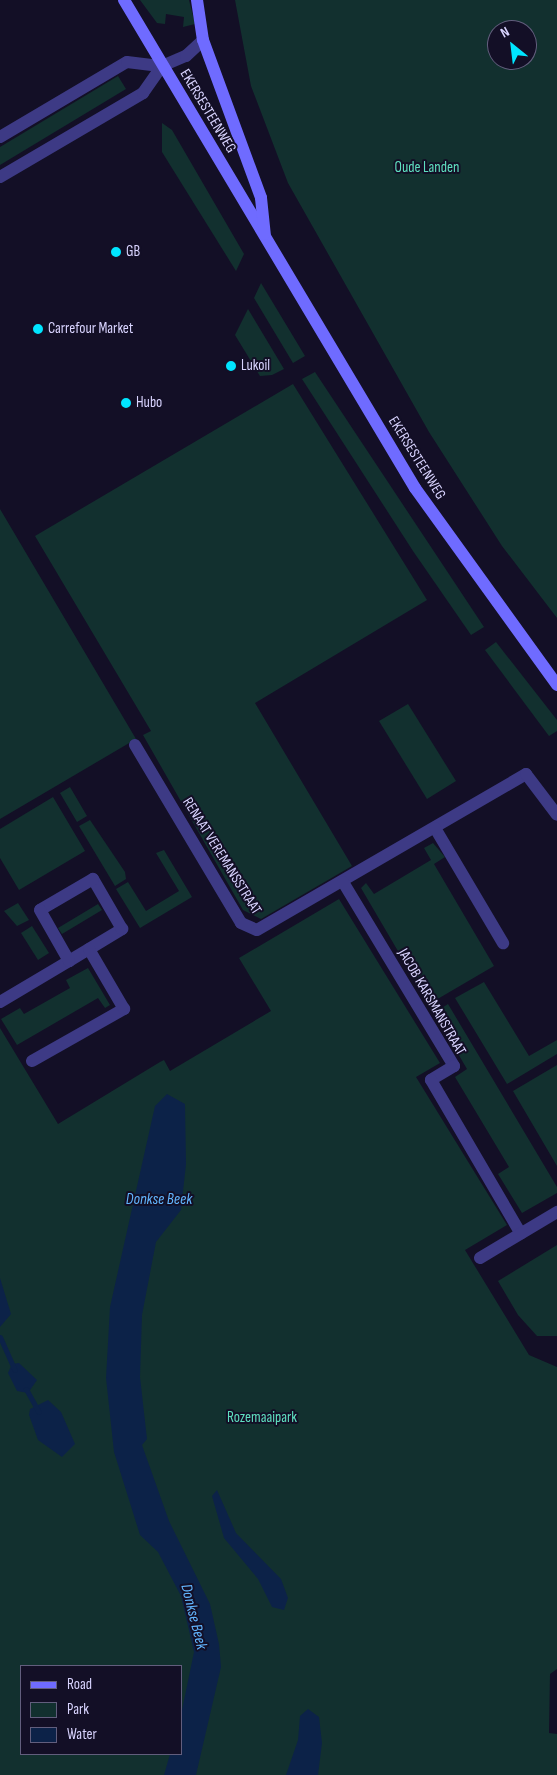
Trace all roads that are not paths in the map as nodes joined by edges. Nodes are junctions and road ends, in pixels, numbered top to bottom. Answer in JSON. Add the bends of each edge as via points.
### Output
{"nodes":[{"id":1,"x":124,"y":0,"type":"edge"},
{"id":2,"x":197,"y":0,"type":"edge"},
{"id":3,"x":203,"y":40,"type":"junction"},
{"id":4,"x":162,"y":66,"type":"junction"},
{"id":5,"x":0,"y":137,"type":"edge"},
{"id":6,"x":0,"y":177,"type":"edge"},
{"id":7,"x":266,"y":238,"type":"junction"},
{"id":8,"x":557,"y":685,"type":"edge"},
{"id":9,"x":135,"y":745,"type":"dead end"},
{"id":10,"x":557,"y":815,"type":"edge"},
{"id":11,"x":435,"y":828,"type":"junction"},
{"id":12,"x":343,"y":882,"type":"junction"},
{"id":13,"x":502,"y":944,"type":"dead end"},
{"id":14,"x":89,"y":949,"type":"junction"},
{"id":15,"x":69,"y":960,"type":"junction"},
{"id":16,"x":0,"y":1002,"type":"edge"},
{"id":17,"x":32,"y":1061,"type":"dead end"},
{"id":18,"x":557,"y":1212,"type":"edge"},
{"id":19,"x":521,"y":1234,"type":"junction"},
{"id":20,"x":480,"y":1258,"type":"dead end"}],
"edges":[{"from":1,"to":4,"type":"main road","name":"EKERSESTEENWEG"},
{"from":2,"to":3,"type":"main road","name":"EKERSESTEENWEG"},
{"from":3,"to":4,"type":"street","via":[[186,56]]},
{"from":3,"to":7,"type":"main road","name":"EKERSESTEENWEG","via":[[261,198]]},
{"from":4,"to":5,"type":"street","via":[[127,62]]},
{"from":4,"to":6,"type":"street","via":[[143,93]]},
{"from":4,"to":7,"type":"main road","name":"EKERSESTEENWEG"},
{"from":7,"to":8,"type":"main road","name":"EKERSESTEENWEG","via":[[415,488]]},
{"from":9,"to":12,"type":"street","name":"RENAAT VEREMANSSTRAAT","via":[[248,928],[265,928]]},
{"from":10,"to":11,"type":"street","name":"RENAAT VEREMANSSTRAAT","via":[[526,774]]},
{"from":11,"to":12,"type":"street","name":"RENAAT VEREMANSSTRAAT"},
{"from":11,"to":13,"type":"street"},
{"from":12,"to":19,"type":"street","name":"JACOB KARSMANSTRAAT","via":[[454,1066],[430,1080]]},
{"from":14,"to":15,"type":"street"},
{"from":14,"to":15,"type":"street","via":[[122,929],[93,879],[40,910]]},
{"from":14,"to":17,"type":"street","via":[[124,1009]]},
{"from":15,"to":16,"type":"street"},
{"from":18,"to":19,"type":"street"},
{"from":19,"to":20,"type":"street"}]}
